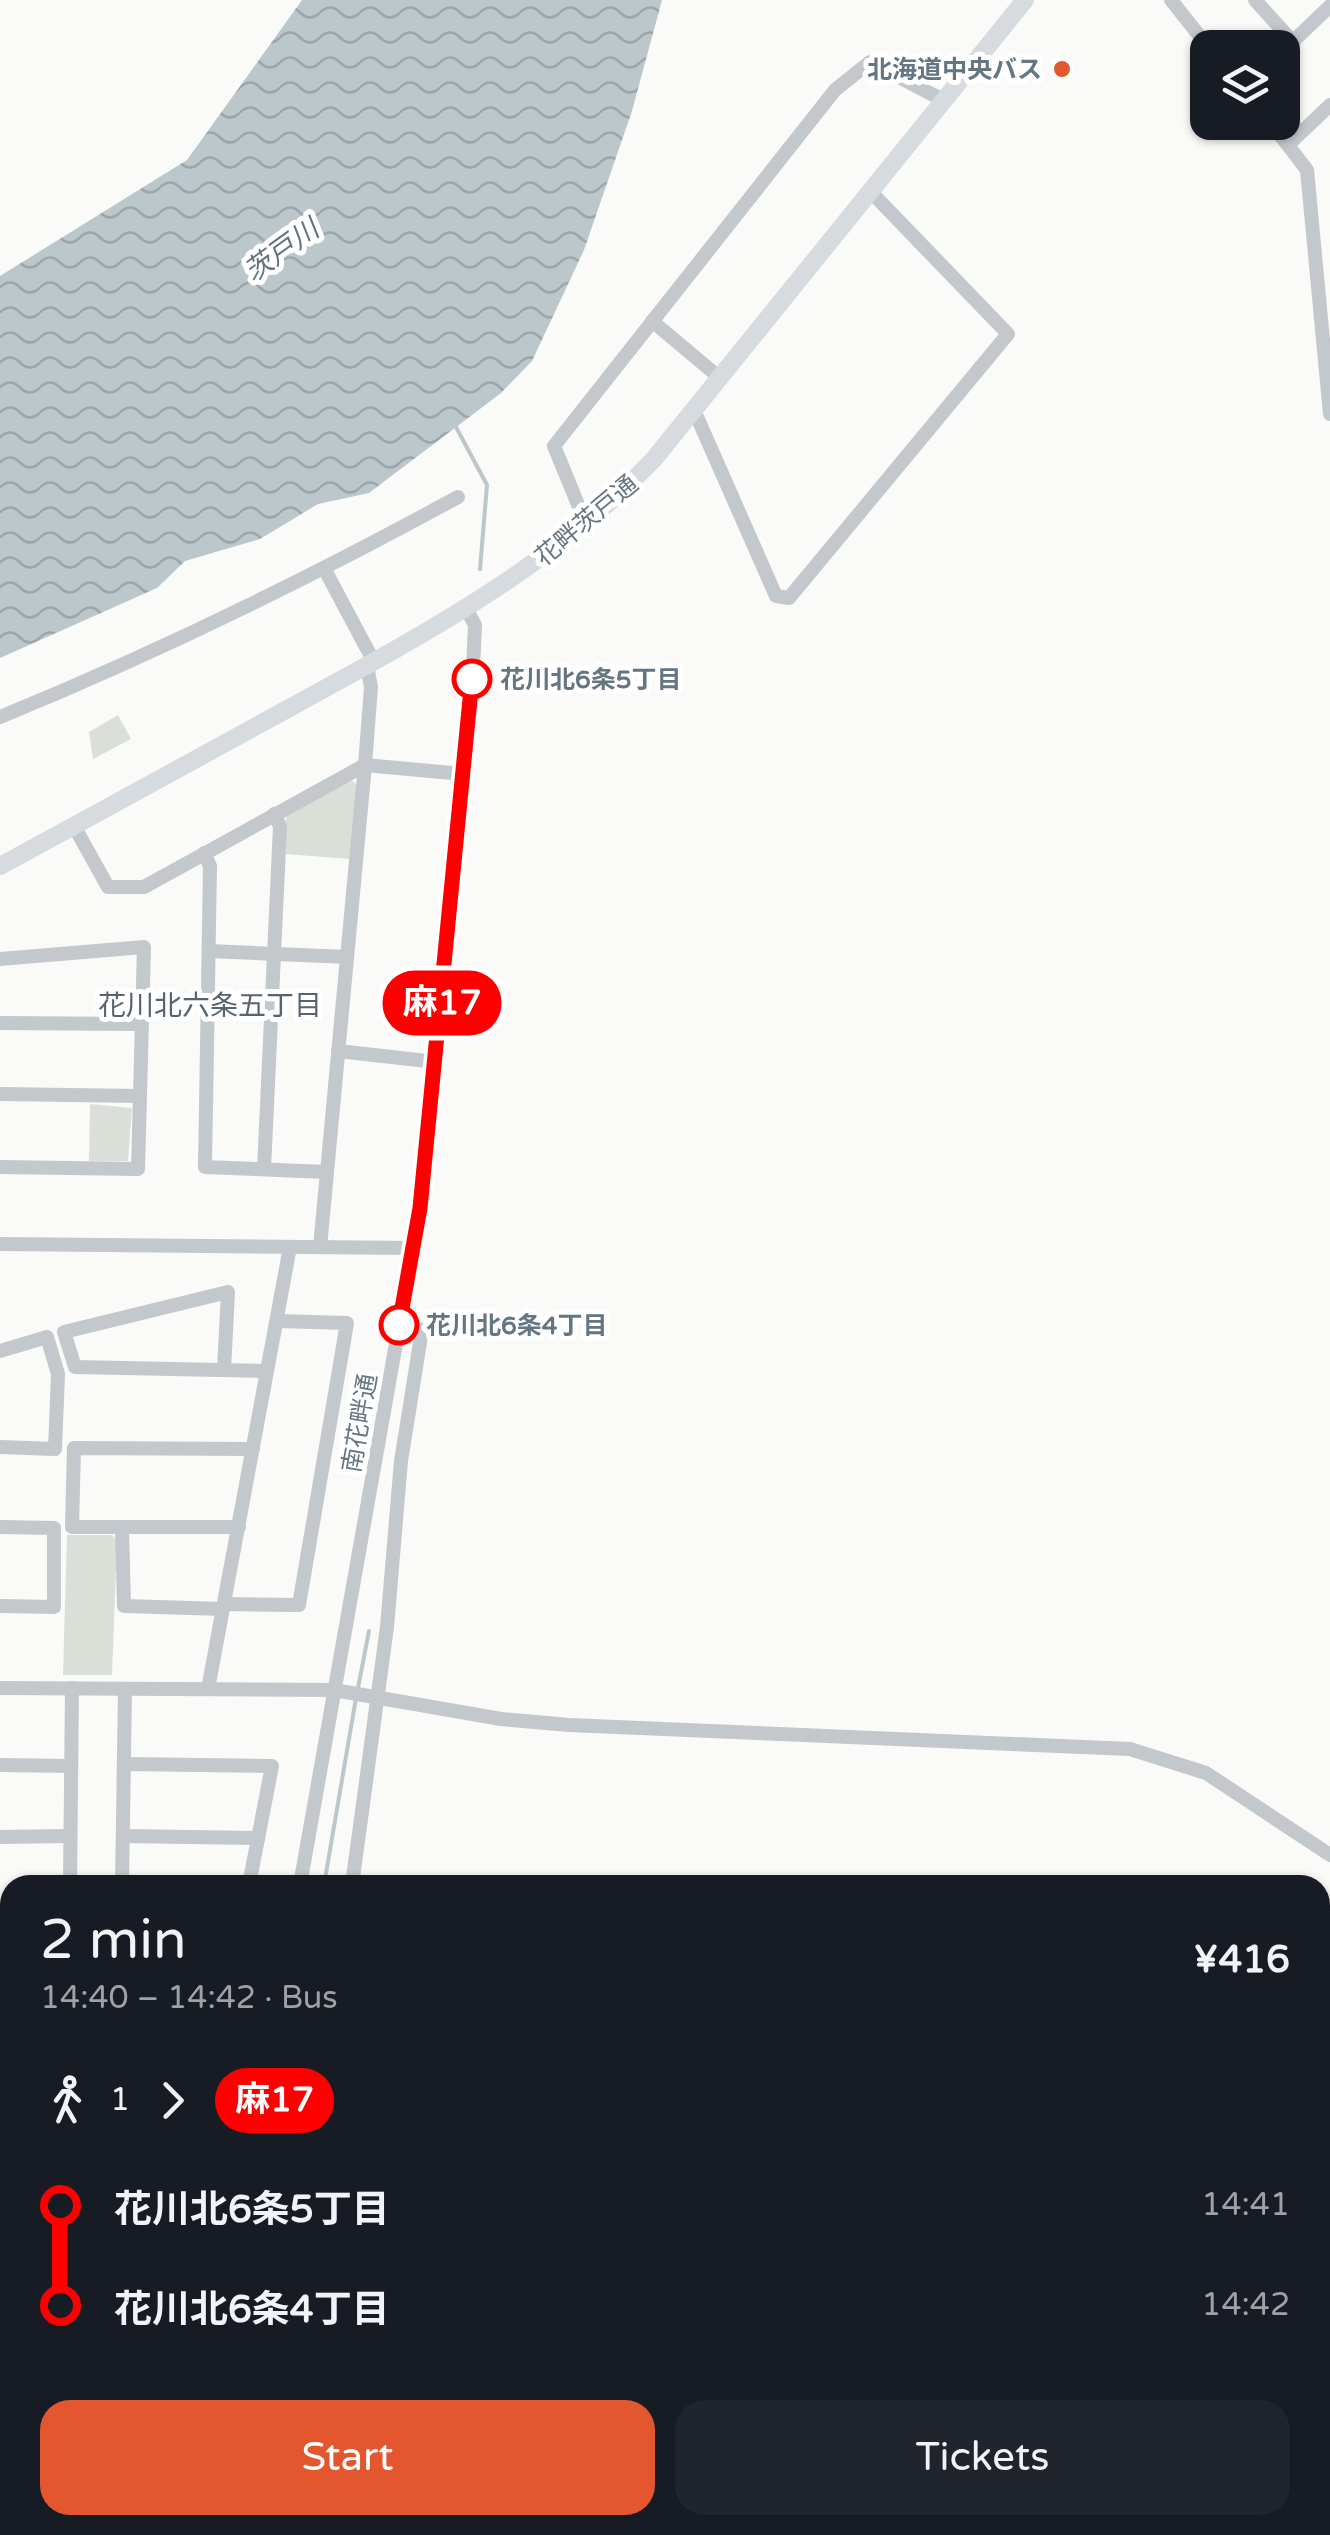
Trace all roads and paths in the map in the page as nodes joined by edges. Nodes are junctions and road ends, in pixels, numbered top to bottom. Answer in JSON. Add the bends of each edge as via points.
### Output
{"nodes":[{"id":1,"x":1025,"y":0,"type":"edge"},
{"id":2,"x":1170,"y":0,"type":"edge"},
{"id":3,"x":1255,"y":0,"type":"edge"},
{"id":4,"x":1330,"y":6,"type":"edge"},
{"id":5,"x":1194,"y":30,"type":"edge"},
{"id":6,"x":1276,"y":30,"type":"edge"},
{"id":7,"x":1300,"y":35,"type":"edge"},
{"id":8,"x":945,"y":101,"type":"junction"},
{"id":9,"x":1330,"y":105,"type":"edge"},
{"id":10,"x":1284,"y":140,"type":"edge"},
{"id":11,"x":1288,"y":145,"type":"junction"},
{"id":12,"x":872,"y":193,"type":"junction"},
{"id":13,"x":652,"y":321,"type":"junction"},
{"id":14,"x":720,"y":378,"type":"junction"},
{"id":15,"x":694,"y":410,"type":"junction"},
{"id":16,"x":1330,"y":414,"type":"edge"},
{"id":17,"x":458,"y":497,"type":"dead end"},
{"id":18,"x":586,"y":524,"type":"junction"},
{"id":19,"x":325,"y":570,"type":"junction"},
{"id":20,"x":466,"y":610,"type":"junction"},
{"id":21,"x":370,"y":664,"type":"junction"},
{"id":22,"x":0,"y":717,"type":"edge"},
{"id":23,"x":366,"y":765,"type":"junction"},
{"id":24,"x":463,"y":774,"type":"junction"},
{"id":25,"x":274,"y":814,"type":"junction"},
{"id":26,"x":74,"y":826,"type":"junction"},
{"id":27,"x":204,"y":853,"type":"junction"},
{"id":28,"x":0,"y":866,"type":"edge"},
{"id":29,"x":208,"y":951,"type":"junction"},
{"id":30,"x":276,"y":954,"type":"junction"},
{"id":31,"x":347,"y":957,"type":"junction"},
{"id":32,"x":0,"y":959,"type":"edge"},
{"id":33,"x":0,"y":1023,"type":"edge"},
{"id":34,"x":138,"y":1024,"type":"junction"},
{"id":35,"x":338,"y":1051,"type":"junction"},
{"id":36,"x":436,"y":1062,"type":"junction"},
{"id":37,"x":0,"y":1094,"type":"edge"},
{"id":38,"x":139,"y":1096,"type":"junction"},
{"id":39,"x":0,"y":1167,"type":"edge"},
{"id":40,"x":264,"y":1169,"type":"junction"},
{"id":41,"x":327,"y":1172,"type":"junction"},
{"id":42,"x":0,"y":1244,"type":"edge"},
{"id":43,"x":290,"y":1247,"type":"junction"},
{"id":44,"x":320,"y":1247,"type":"junction"},
{"id":45,"x":413,"y":1248,"type":"junction"},
{"id":46,"x":276,"y":1321,"type":"junction"},
{"id":47,"x":399,"y":1325,"type":"junction"},
{"id":48,"x":0,"y":1350,"type":"edge"},
{"id":49,"x":224,"y":1370,"type":"junction"},
{"id":50,"x":267,"y":1371,"type":"junction"},
{"id":51,"x":0,"y":1448,"type":"edge"},
{"id":52,"x":253,"y":1449,"type":"junction"},
{"id":53,"x":0,"y":1527,"type":"edge"},
{"id":54,"x":122,"y":1527,"type":"junction"},
{"id":55,"x":238,"y":1527,"type":"junction"},
{"id":56,"x":0,"y":1606,"type":"edge"},
{"id":57,"x":224,"y":1606,"type":"junction"},
{"id":58,"x":0,"y":1688,"type":"edge"},
{"id":59,"x":72,"y":1688,"type":"junction"},
{"id":60,"x":125,"y":1689,"type":"junction"},
{"id":61,"x":208,"y":1690,"type":"junction"},
{"id":62,"x":340,"y":1692,"type":"junction"},
{"id":63,"x":369,"y":1697,"type":"junction"},
{"id":64,"x":124,"y":1764,"type":"junction"},
{"id":65,"x":0,"y":1765,"type":"edge"},
{"id":66,"x":71,"y":1766,"type":"junction"},
{"id":67,"x":0,"y":1836,"type":"edge"},
{"id":68,"x":70,"y":1836,"type":"junction"},
{"id":69,"x":123,"y":1836,"type":"junction"},
{"id":70,"x":258,"y":1838,"type":"junction"},
{"id":71,"x":1330,"y":1855,"type":"edge"},
{"id":72,"x":70,"y":1875,"type":"edge"},
{"id":73,"x":122,"y":1875,"type":"edge"},
{"id":74,"x":251,"y":1875,"type":"edge"},
{"id":75,"x":302,"y":1875,"type":"edge"},
{"id":76,"x":353,"y":1875,"type":"edge"}],
"edges":[{"from":1,"to":8,"type":"main road","name":"花畔茨戸通"},
{"from":2,"to":5,"type":"street"},
{"from":3,"to":6,"type":"street"},
{"from":4,"to":7,"type":"street"},
{"from":8,"to":12,"type":"main road","name":"花畔茨戸通"},
{"from":8,"to":13,"type":"street","via":[[870,62],[835,90]]},
{"from":9,"to":11,"type":"street"},
{"from":10,"to":11,"type":"street"},
{"from":11,"to":16,"type":"street","via":[[1308,170]]},
{"from":12,"to":14,"type":"main road","name":"花畔茨戸通"},
{"from":12,"to":15,"type":"street","via":[[1008,334],[789,598],[776,596]]},
{"from":13,"to":14,"type":"street"},
{"from":13,"to":18,"type":"street","via":[[554,446]]},
{"from":14,"to":15,"type":"main road","name":"花畔茨戸通"},
{"from":15,"to":18,"type":"main road","name":"花畔茨戸通"},
{"from":17,"to":19,"type":"street"},
{"from":18,"to":20,"type":"main road","name":"花畔茨戸通"},
{"from":19,"to":21,"type":"street"},
{"from":19,"to":22,"type":"street","via":[[152,655]]},
{"from":20,"to":21,"type":"main road","name":"花畔茨戸通"},
{"from":20,"to":24,"type":"street","name":"南花畔通","via":[[476,625]]},
{"from":21,"to":23,"type":"street"},
{"from":21,"to":26,"type":"main road","name":"花畔茨戸通"},
{"from":23,"to":24,"type":"street"},
{"from":23,"to":25,"type":"street"},
{"from":23,"to":31,"type":"street"},
{"from":24,"to":36,"type":"street","name":"南花畔通"},
{"from":25,"to":27,"type":"street"},
{"from":25,"to":30,"type":"street","via":[[280,826]]},
{"from":26,"to":27,"type":"street","via":[[108,887],[144,887]]},
{"from":26,"to":28,"type":"main road","name":"花畔茨戸通"},
{"from":27,"to":29,"type":"street","via":[[210,866]]},
{"from":29,"to":30,"type":"street"},
{"from":29,"to":40,"type":"street","via":[[206,1167]]},
{"from":30,"to":31,"type":"street"},
{"from":30,"to":40,"type":"street"},
{"from":31,"to":35,"type":"street"},
{"from":32,"to":34,"type":"street","via":[[144,946]]},
{"from":33,"to":34,"type":"street"},
{"from":34,"to":38,"type":"street"},
{"from":35,"to":36,"type":"street"},
{"from":35,"to":41,"type":"street"},
{"from":36,"to":45,"type":"street","name":"南花畔通"},
{"from":37,"to":38,"type":"street"},
{"from":38,"to":39,"type":"street","via":[[138,1169]]},
{"from":40,"to":41,"type":"street"},
{"from":41,"to":44,"type":"street"},
{"from":42,"to":43,"type":"street"},
{"from":43,"to":44,"type":"street"},
{"from":43,"to":46,"type":"street"},
{"from":44,"to":45,"type":"street"},
{"from":45,"to":47,"type":"street","name":"南花畔通"},
{"from":46,"to":50,"type":"street"},
{"from":46,"to":57,"type":"street","via":[[347,1323],[298,1606]]},
{"from":47,"to":62,"type":"street","name":"南花畔通"},
{"from":47,"to":63,"type":"street","via":[[422,1330],[400,1461],[387,1627]]},
{"from":48,"to":51,"type":"street","via":[[47,1337],[58,1374],[56,1450]]},
{"from":49,"to":49,"type":"street","via":[[75,1367],[64,1332],[228,1292]]},
{"from":49,"to":50,"type":"street"},
{"from":50,"to":52,"type":"street"},
{"from":52,"to":54,"type":"street","via":[[74,1448],[72,1527]]},
{"from":52,"to":55,"type":"street"},
{"from":53,"to":56,"type":"street","via":[[54,1528],[54,1607]]},
{"from":54,"to":55,"type":"street"},
{"from":54,"to":57,"type":"street","via":[[124,1606]]},
{"from":55,"to":57,"type":"street"},
{"from":57,"to":61,"type":"street"},
{"from":58,"to":59,"type":"street"},
{"from":59,"to":60,"type":"street"},
{"from":59,"to":66,"type":"street"},
{"from":60,"to":61,"type":"street"},
{"from":60,"to":64,"type":"street"},
{"from":61,"to":62,"type":"street"},
{"from":62,"to":63,"type":"street"},
{"from":62,"to":75,"type":"street","name":"南花畔通"},
{"from":63,"to":71,"type":"street","via":[[569,1725],[1130,1749],[1206,1773]]},
{"from":63,"to":76,"type":"street"},
{"from":64,"to":69,"type":"street"},
{"from":64,"to":70,"type":"street","via":[[272,1766]]},
{"from":65,"to":66,"type":"street"},
{"from":66,"to":68,"type":"street"},
{"from":67,"to":68,"type":"street"},
{"from":68,"to":72,"type":"street"},
{"from":69,"to":70,"type":"street"},
{"from":69,"to":73,"type":"street"},
{"from":70,"to":74,"type":"street"}]}
